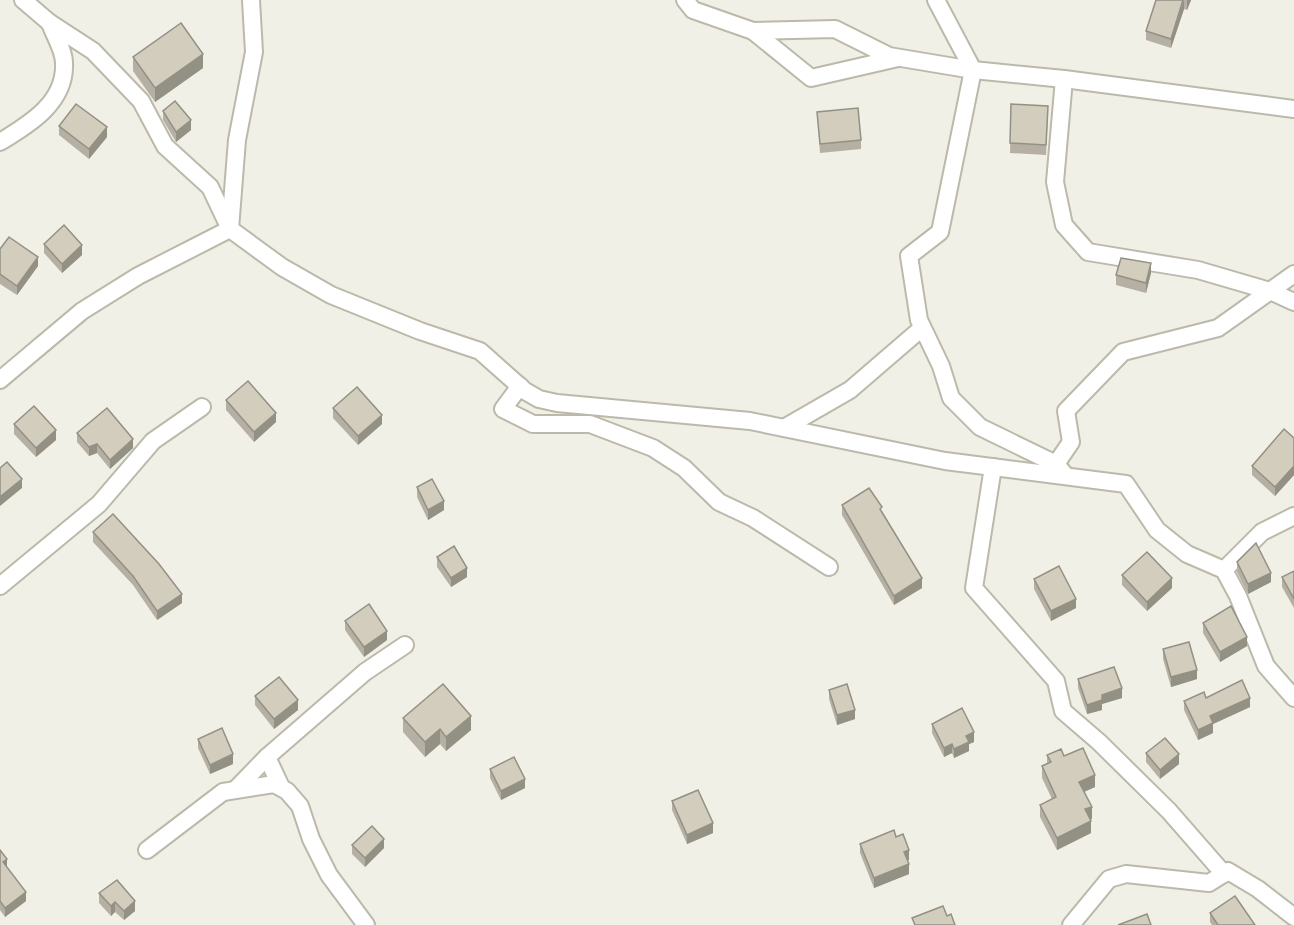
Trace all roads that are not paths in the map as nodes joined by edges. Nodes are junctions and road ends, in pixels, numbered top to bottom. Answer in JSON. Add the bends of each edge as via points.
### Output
{"nodes":[{"id":1,"x":23,"y":0,"type":"edge"},
{"id":2,"x":251,"y":0,"type":"edge"},
{"id":3,"x":685,"y":0,"type":"edge"},
{"id":4,"x":936,"y":0,"type":"edge"},
{"id":5,"x":50,"y":23,"type":"junction"},
{"id":6,"x":753,"y":31,"type":"junction"},
{"id":7,"x":902,"y":58,"type":"junction"},
{"id":8,"x":973,"y":70,"type":"junction"},
{"id":9,"x":1064,"y":79,"type":"junction"},
{"id":10,"x":1294,"y":109,"type":"edge"},
{"id":11,"x":0,"y":142,"type":"edge"},
{"id":12,"x":230,"y":229,"type":"junction"},
{"id":13,"x":1294,"y":274,"type":"edge"},
{"id":14,"x":1270,"y":291,"type":"junction"},
{"id":15,"x":1294,"y":302,"type":"edge"},
{"id":16,"x":922,"y":328,"type":"junction"},
{"id":17,"x":0,"y":380,"type":"edge"},
{"id":18,"x":520,"y":386,"type":"junction"},
{"id":19,"x":202,"y":406,"type":"dead end"},
{"id":20,"x":784,"y":428,"type":"junction"},
{"id":21,"x":993,"y":466,"type":"junction"},
{"id":22,"x":1061,"y":470,"type":"junction"},
{"id":23,"x":1294,"y":516,"type":"edge"},
{"id":24,"x":829,"y":567,"type":"dead end"},
{"id":25,"x":1224,"y":570,"type":"junction"},
{"id":26,"x":0,"y":586,"type":"edge"},
{"id":27,"x":405,"y":645,"type":"dead end"},
{"id":28,"x":1294,"y":698,"type":"edge"},
{"id":29,"x":267,"y":756,"type":"junction"},
{"id":30,"x":281,"y":787,"type":"junction"},
{"id":31,"x":235,"y":790,"type":"junction"},
{"id":32,"x":147,"y":850,"type":"dead end"},
{"id":33,"x":1224,"y":874,"type":"junction"},
{"id":34,"x":1294,"y":917,"type":"edge"},
{"id":35,"x":366,"y":925,"type":"edge"},
{"id":36,"x":1071,"y":925,"type":"edge"}],
"edges":[{"from":1,"to":5,"type":"street"},
{"from":2,"to":12,"type":"street","via":[[254,52],[237,140]]},
{"from":3,"to":6,"type":"street","via":[[693,10]]},
{"from":4,"to":8,"type":"street"},
{"from":5,"to":11,"type":"street","via":[[64,61],[62,89],[34,122]]},
{"from":5,"to":12,"type":"street","via":[[93,51],[141,101],[165,146],[210,187]]},
{"from":6,"to":7,"type":"street","via":[[835,29],[889,56]]},
{"from":6,"to":7,"type":"street","via":[[811,78]]},
{"from":7,"to":8,"type":"street"},
{"from":8,"to":9,"type":"street"},
{"from":8,"to":16,"type":"street","via":[[940,232],[909,256]]},
{"from":9,"to":10,"type":"street"},
{"from":9,"to":14,"type":"street","via":[[1054,182],[1064,225],[1088,252],[1198,270]]},
{"from":12,"to":17,"type":"street","via":[[138,276],[82,311]]},
{"from":12,"to":18,"type":"street","via":[[282,267],[331,295],[420,332],[480,351]]},
{"from":13,"to":14,"type":"street"},
{"from":14,"to":15,"type":"street"},
{"from":14,"to":22,"type":"street","via":[[1218,328],[1123,352],[1066,411],[1071,442]]},
{"from":16,"to":20,"type":"street","via":[[850,390]]},
{"from":16,"to":22,"type":"street","via":[[951,398],[980,427]]},
{"from":18,"to":20,"type":"street","via":[[539,399],[557,403],[750,421]]},
{"from":18,"to":24,"type":"street","via":[[503,409],[533,424],[590,424],[652,448],[684,468],[719,502],[753,518]]},
{"from":19,"to":26,"type":"street","via":[[153,441],[99,504]]},
{"from":20,"to":21,"type":"street","via":[[945,461]]},
{"from":21,"to":22,"type":"street"},
{"from":21,"to":33,"type":"street","via":[[974,588],[1056,681],[1063,711],[1169,811]]},
{"from":22,"to":25,"type":"street","via":[[1126,484],[1157,530],[1186,554]]},
{"from":23,"to":25,"type":"street","via":[[1262,532]]},
{"from":25,"to":28,"type":"street","via":[[1266,666]]},
{"from":27,"to":29,"type":"street","via":[[365,672]]},
{"from":29,"to":30,"type":"street"},
{"from":29,"to":31,"type":"street"},
{"from":30,"to":31,"type":"street","via":[[274,784]]},
{"from":30,"to":35,"type":"street","via":[[300,806],[329,875]]},
{"from":31,"to":32,"type":"street","via":[[224,792]]},
{"from":33,"to":34,"type":"street","via":[[1228,871]]},
{"from":33,"to":36,"type":"street","via":[[1209,883],[1126,874],[1109,879]]}]}
